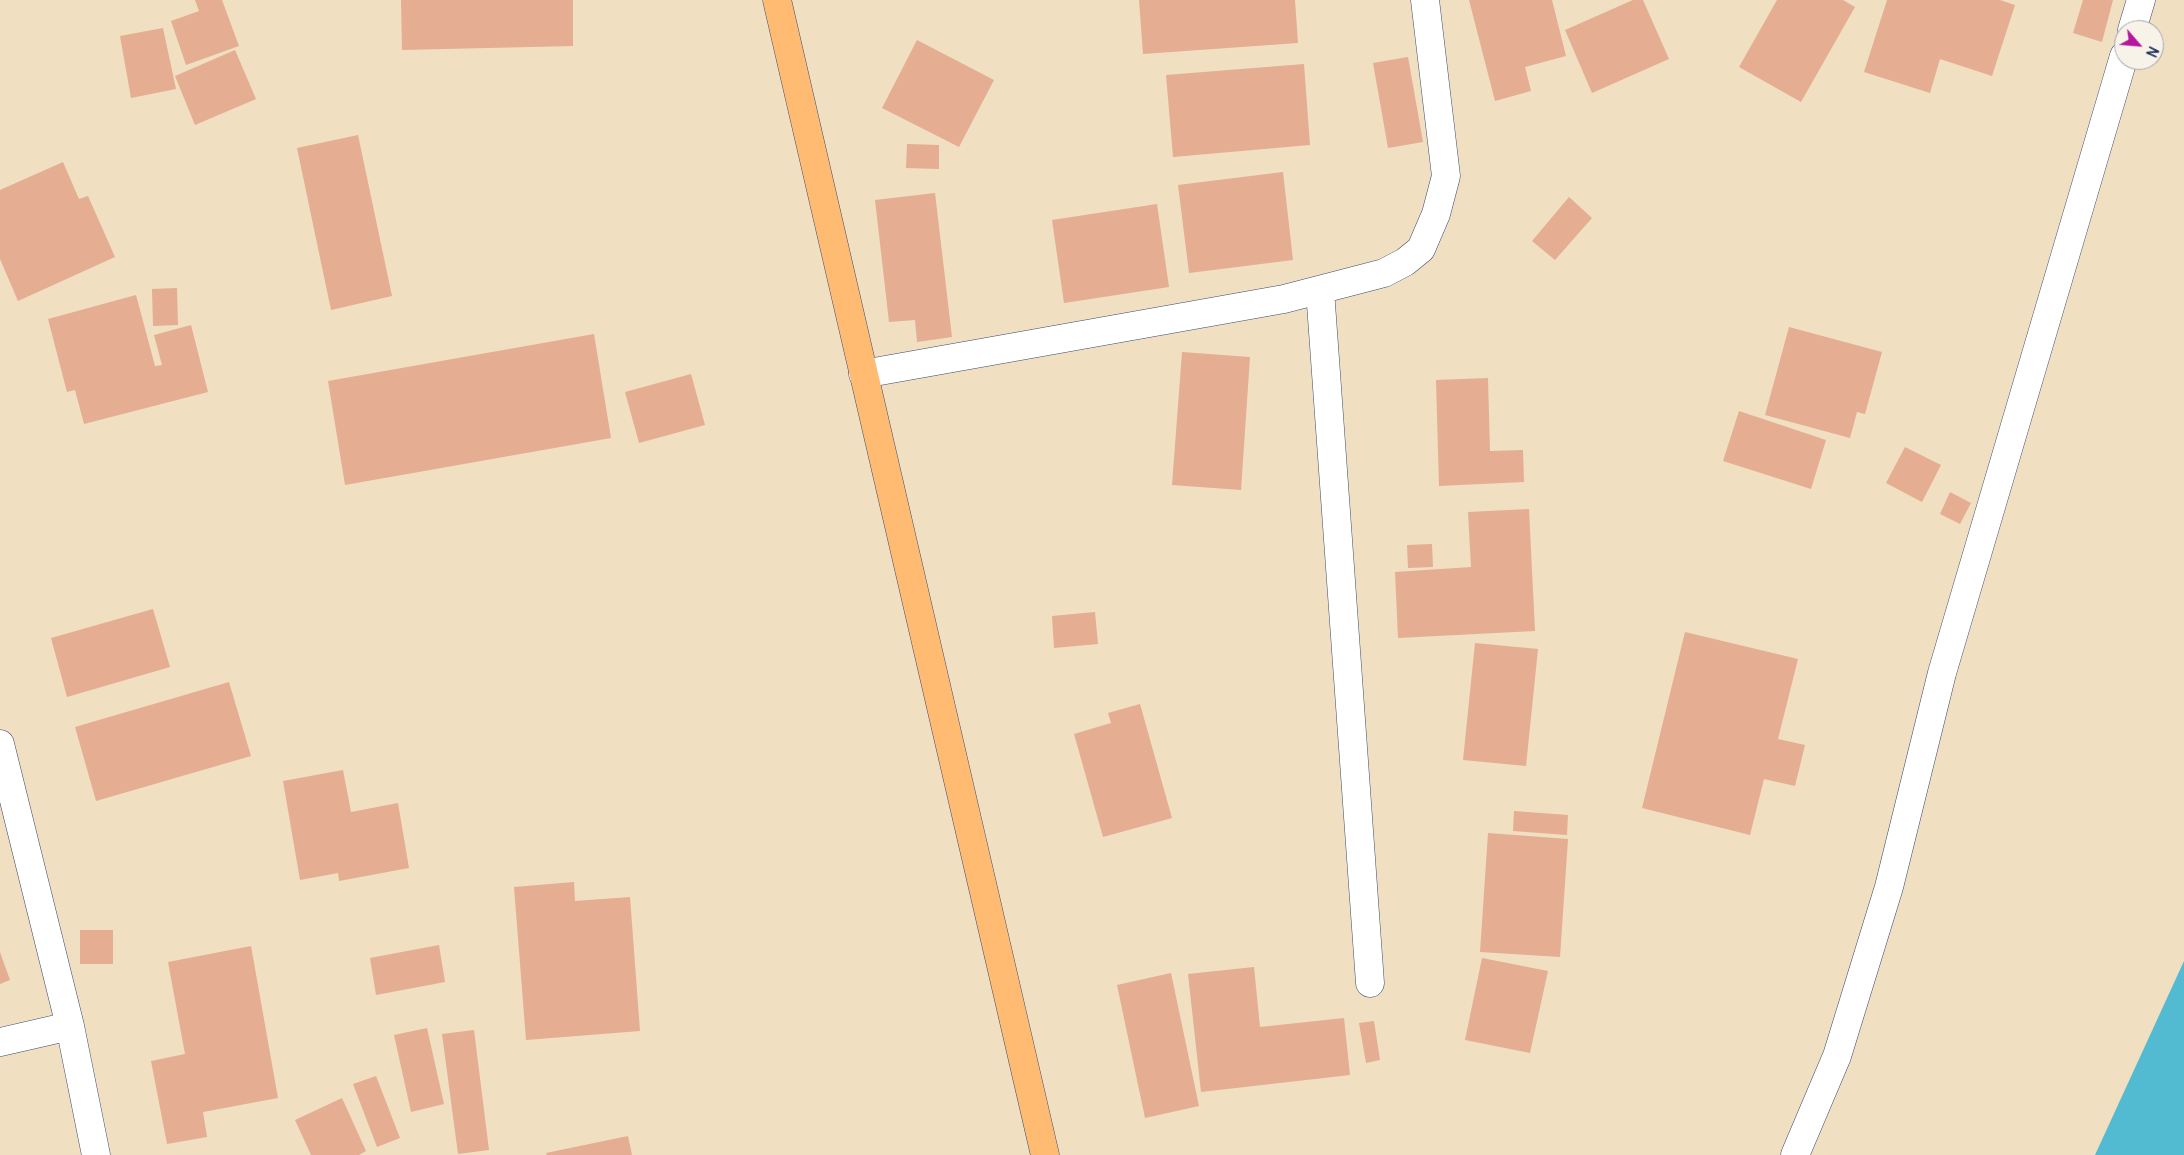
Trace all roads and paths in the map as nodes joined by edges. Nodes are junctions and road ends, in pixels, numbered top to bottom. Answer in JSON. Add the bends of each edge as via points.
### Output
{"nodes":[{"id":1,"x":777,"y":0,"type":"edge"},
{"id":2,"x":1425,"y":0,"type":"edge"},
{"id":3,"x":2141,"y":0,"type":"edge"},
{"id":4,"x":2135,"y":20,"type":"edge"},
{"id":5,"x":2120,"y":70,"type":"edge"},
{"id":6,"x":1320,"y":290,"type":"junction"},
{"id":7,"x":863,"y":374,"type":"junction"},
{"id":8,"x":0,"y":744,"type":"edge"},
{"id":9,"x":1370,"y":983,"type":"dead end"},
{"id":10,"x":70,"y":1026,"type":"junction"},
{"id":11,"x":0,"y":1042,"type":"edge"},
{"id":12,"x":96,"y":1155,"type":"edge"},
{"id":13,"x":1044,"y":1155,"type":"edge"},
{"id":14,"x":1795,"y":1155,"type":"edge"}],
"edges":[{"from":1,"to":7,"type":"main road"},
{"from":2,"to":6,"type":"street","via":[[1446,176],[1436,214],[1421,249],[1405,262],[1384,273]]},
{"from":3,"to":4,"type":"street"},
{"from":5,"to":14,"type":"street","via":[[1942,673],[1889,887],[1838,1056]]},
{"from":6,"to":7,"type":"street"},
{"from":6,"to":9,"type":"street"},
{"from":7,"to":13,"type":"main road"},
{"from":8,"to":10,"type":"street"},
{"from":10,"to":11,"type":"street"},
{"from":10,"to":12,"type":"street"}]}
